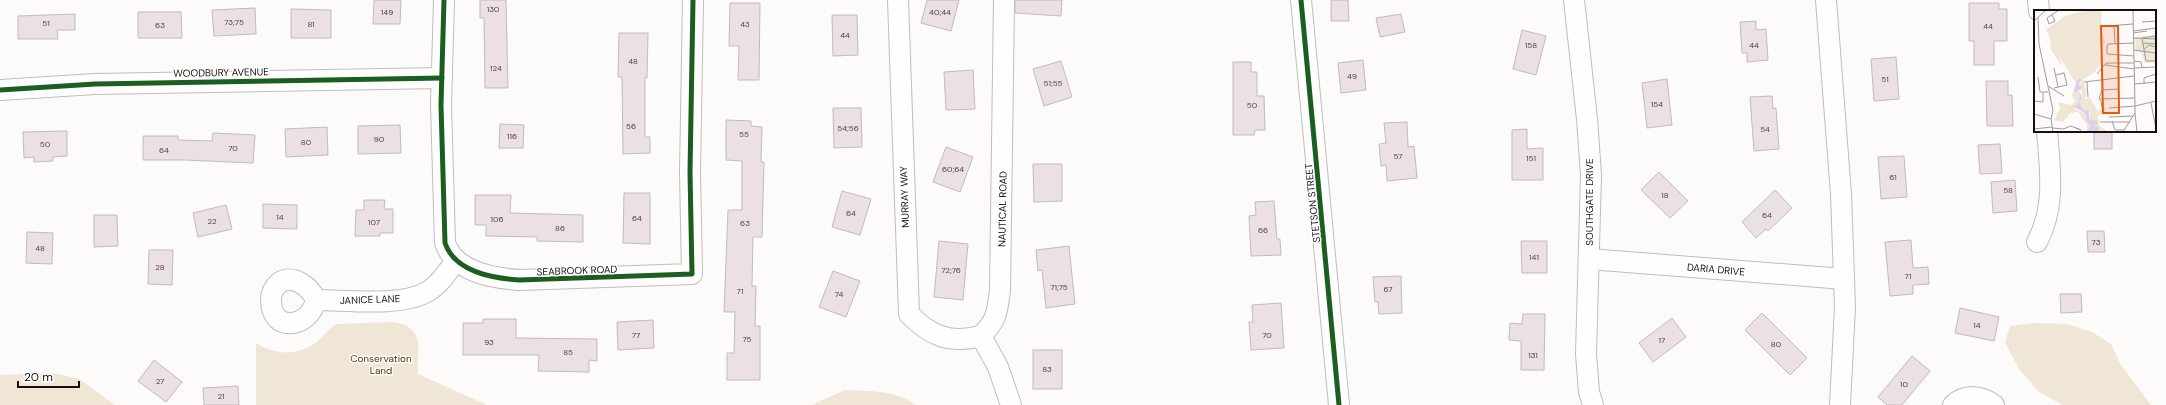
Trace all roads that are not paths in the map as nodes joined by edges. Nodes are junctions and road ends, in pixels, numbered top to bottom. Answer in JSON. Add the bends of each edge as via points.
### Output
{"nodes":[{"id":1,"x":444,"y":0,"type":"edge"},
{"id":2,"x":693,"y":0,"type":"edge"},
{"id":3,"x":898,"y":0,"type":"edge"},
{"id":4,"x":1004,"y":0,"type":"edge"},
{"id":5,"x":1301,"y":0,"type":"edge"},
{"id":6,"x":1574,"y":0,"type":"edge"},
{"id":7,"x":1826,"y":0,"type":"edge"},
{"id":8,"x":2038,"y":0,"type":"edge"},
{"id":9,"x":2039,"y":10,"type":"edge"},
{"id":10,"x":442,"y":78,"type":"junction"},
{"id":11,"x":0,"y":90,"type":"edge"},
{"id":12,"x":2047,"y":132,"type":"edge"},
{"id":13,"x":2037,"y":242,"type":"dead end"},
{"id":14,"x":1589,"y":259,"type":"junction"},
{"id":15,"x":456,"y":260,"type":"junction"},
{"id":16,"x":1844,"y":279,"type":"junction"},
{"id":17,"x":316,"y":300,"type":"dead end"},
{"id":18,"x":981,"y":336,"type":"junction"},
{"id":19,"x":1011,"y":405,"type":"edge"},
{"id":20,"x":1339,"y":405,"type":"edge"},
{"id":21,"x":1593,"y":405,"type":"edge"},
{"id":22,"x":1840,"y":405,"type":"edge"},
{"id":23,"x":1953,"y":405,"type":"edge"},
{"id":24,"x":1994,"y":405,"type":"edge"}],
"edges":[{"from":1,"to":10,"type":"street","name":"SEABROOK ROAD"},
{"from":2,"to":15,"type":"street","name":"SEABROOK ROAD","via":[[690,172],[692,274],[519,280],[491,277]]},
{"from":3,"to":18,"type":"street","name":"MURRAY WAY","via":[[909,314],[930,333],[961,339]]},
{"from":4,"to":18,"type":"street","name":"NAUTICAL ROAD","via":[[1000,291],[997,316]]},
{"from":5,"to":20,"type":"street","name":"STETSON STREET"},
{"from":6,"to":14,"type":"street","name":"SOUTHGATE DRIVE","via":[[1587,119],[1590,175]]},
{"from":7,"to":16,"type":"street","via":[[1841,194]]},
{"from":8,"to":9,"type":"street"},
{"from":10,"to":11,"type":"street","name":"WOODBURY AVENUE","via":[[95,84]]},
{"from":10,"to":15,"type":"street","name":"SEABROOK ROAD","via":[[445,243]]},
{"from":12,"to":13,"type":"street","via":[[2050,200],[2043,232]]},
{"from":14,"to":16,"type":"street","name":"DARIA DRIVE"},
{"from":14,"to":21,"type":"street","name":"SOUTHGATE DRIVE","via":[[1586,354],[1589,392]]},
{"from":15,"to":17,"type":"street","name":"JANICE LANE","via":[[436,285],[418,296],[391,300]]},
{"from":16,"to":22,"type":"street"},
{"from":18,"to":19,"type":"street","via":[[998,367]]},
{"from":23,"to":24,"type":"street","via":[[1962,399],[1975,397],[1988,400]]}]}
